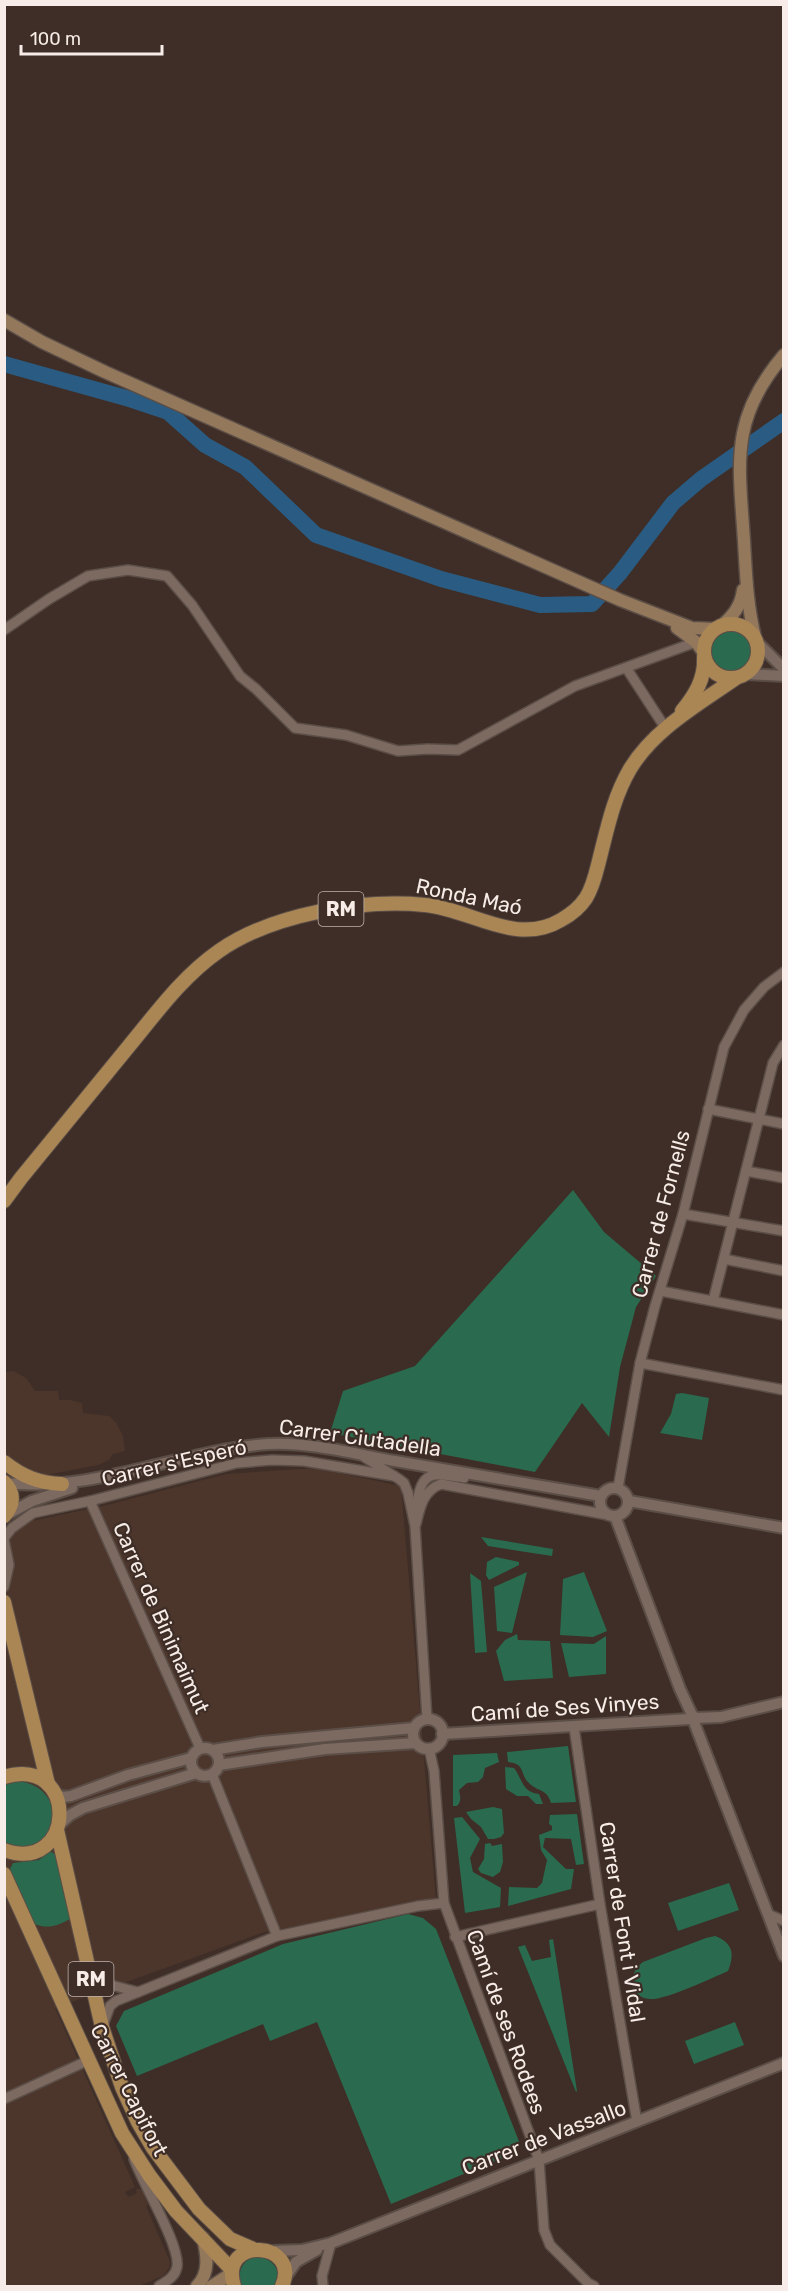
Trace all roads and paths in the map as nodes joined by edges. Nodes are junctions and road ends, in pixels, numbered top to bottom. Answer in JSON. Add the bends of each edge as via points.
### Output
{"nodes":[{"id":1,"x":4,"y":320,"type":"edge"},
{"id":2,"x":783,"y":355,"type":"edge"},
{"id":3,"x":746,"y":574,"type":"junction"},
{"id":4,"x":653,"y":614,"type":"junction"},
{"id":5,"x":718,"y":627,"type":"junction"},
{"id":6,"x":4,"y":630,"type":"edge"},
{"id":7,"x":756,"y":639,"type":"junction"},
{"id":8,"x":702,"y":650,"type":"junction"},
{"id":9,"x":627,"y":669,"type":"junction"},
{"id":10,"x":783,"y":669,"type":"edge"},
{"id":11,"x":741,"y":676,"type":"junction"},
{"id":12,"x":783,"y":676,"type":"edge"},
{"id":13,"x":670,"y":725,"type":"junction"},
{"id":14,"x":783,"y":972,"type":"edge"},
{"id":15,"x":783,"y":1045,"type":"edge"},
{"id":16,"x":778,"y":1064,"type":"edge"},
{"id":17,"x":708,"y":1109,"type":"junction"},
{"id":18,"x":759,"y":1120,"type":"junction"},
{"id":19,"x":783,"y":1124,"type":"edge"},
{"id":20,"x":746,"y":1171,"type":"junction"},
{"id":21,"x":783,"y":1178,"type":"edge"},
{"id":22,"x":4,"y":1201,"type":"edge"},
{"id":23,"x":683,"y":1214,"type":"junction"},
{"id":24,"x":733,"y":1222,"type":"junction"},
{"id":25,"x":783,"y":1231,"type":"edge"},
{"id":26,"x":724,"y":1259,"type":"junction"},
{"id":27,"x":783,"y":1271,"type":"edge"},
{"id":28,"x":661,"y":1291,"type":"junction"},
{"id":29,"x":713,"y":1301,"type":"junction"},
{"id":30,"x":783,"y":1315,"type":"edge"},
{"id":31,"x":640,"y":1363,"type":"junction"},
{"id":32,"x":783,"y":1390,"type":"edge"},
{"id":33,"x":361,"y":1455,"type":"junction"},
{"id":34,"x":4,"y":1462,"type":"edge"},
{"id":35,"x":115,"y":1475,"type":"junction"},
{"id":36,"x":394,"y":1476,"type":"junction"},
{"id":37,"x":484,"y":1476,"type":"junction"},
{"id":38,"x":5,"y":1483,"type":"edge"},
{"id":39,"x":62,"y":1484,"type":"junction"},
{"id":40,"x":618,"y":1488,"type":"junction"},
{"id":41,"x":601,"y":1496,"type":"junction"},
{"id":42,"x":90,"y":1501,"type":"junction"},
{"id":43,"x":629,"y":1501,"type":"junction"},
{"id":44,"x":611,"y":1515,"type":"junction"},
{"id":45,"x":4,"y":1516,"type":"edge"},
{"id":46,"x":415,"y":1526,"type":"junction"},
{"id":47,"x":783,"y":1528,"type":"edge"},
{"id":48,"x":4,"y":1539,"type":"edge"},
{"id":49,"x":4,"y":1587,"type":"edge"},
{"id":50,"x":4,"y":1602,"type":"edge"},
{"id":51,"x":783,"y":1702,"type":"edge"},
{"id":52,"x":427,"y":1719,"type":"junction"},
{"id":53,"x":693,"y":1719,"type":"junction"},
{"id":54,"x":574,"y":1727,"type":"junction"},
{"id":55,"x":414,"y":1728,"type":"junction"},
{"id":56,"x":442,"y":1734,"type":"junction"},
{"id":57,"x":416,"y":1743,"type":"junction"},
{"id":58,"x":200,"y":1748,"type":"junction"},
{"id":59,"x":429,"y":1748,"type":"junction"},
{"id":60,"x":213,"y":1750,"type":"junction"},
{"id":61,"x":191,"y":1758,"type":"junction"},
{"id":62,"x":216,"y":1769,"type":"junction"},
{"id":63,"x":196,"y":1773,"type":"junction"},
{"id":64,"x":4,"y":1777,"type":"edge"},
{"id":65,"x":52,"y":1789,"type":"junction"},
{"id":66,"x":58,"y":1828,"type":"junction"},
{"id":67,"x":8,"y":1852,"type":"edge"},
{"id":68,"x":4,"y":1874,"type":"edge"},
{"id":69,"x":444,"y":1904,"type":"junction"},
{"id":70,"x":600,"y":1904,"type":"junction"},
{"id":71,"x":768,"y":1914,"type":"junction"},
{"id":72,"x":783,"y":1922,"type":"edge"},
{"id":73,"x":277,"y":1936,"type":"junction"},
{"id":74,"x":455,"y":1937,"type":"junction"},
{"id":75,"x":783,"y":1956,"type":"edge"},
{"id":76,"x":90,"y":1974,"type":"junction"},
{"id":77,"x":138,"y":1992,"type":"junction"},
{"id":78,"x":102,"y":2027,"type":"junction"},
{"id":79,"x":89,"y":2060,"type":"junction"},
{"id":80,"x":782,"y":2065,"type":"edge"},
{"id":81,"x":4,"y":2099,"type":"edge"},
{"id":82,"x":637,"y":2122,"type":"junction"},
{"id":83,"x":127,"y":2140,"type":"junction"},
{"id":84,"x":539,"y":2160,"type":"junction"},
{"id":85,"x":203,"y":2238,"type":"junction"},
{"id":86,"x":328,"y":2244,"type":"junction"},
{"id":87,"x":253,"y":2249,"type":"junction"},
{"id":88,"x":272,"y":2251,"type":"junction"},
{"id":89,"x":233,"y":2276,"type":"edge"},
{"id":90,"x":284,"y":2284,"type":"edge"},
{"id":91,"x":159,"y":2286,"type":"edge"},
{"id":92,"x":197,"y":2286,"type":"edge"},
{"id":93,"x":212,"y":2286,"type":"edge"},
{"id":94,"x":323,"y":2286,"type":"edge"},
{"id":95,"x":594,"y":2286,"type":"edge"}],
"edges":[{"from":1,"to":4,"type":"main road","via":[[105,372]]},
{"from":2,"to":3,"type":"main road","via":[[762,380],[743,429],[739,475]]},
{"from":3,"to":5,"type":"main road","via":[[739,606]]},
{"from":3,"to":7,"type":"main road"},
{"from":4,"to":5,"type":"main road","via":[[693,628]]},
{"from":4,"to":8,"type":"main road"},
{"from":5,"to":7,"type":"main road","via":[[744,627]]},
{"from":5,"to":8,"type":"main road"},
{"from":6,"to":9,"type":"street","via":[[88,576],[128,570],[167,576],[192,605],[240,676],[295,728],[346,735],[398,751],[458,750],[575,686]]},
{"from":7,"to":10,"type":"street"},
{"from":7,"to":11,"type":"main road","via":[[758,656],[752,669]]},
{"from":8,"to":9,"type":"street"},
{"from":8,"to":11,"type":"main road","via":[[712,671],[720,676]]},
{"from":8,"to":13,"type":"main road","name":"Ronda Maó","number":"RM","via":[[705,670],[701,683]]},
{"from":9,"to":13,"type":"street"},
{"from":11,"to":12,"type":"street"},
{"from":11,"to":13,"type":"main road","name":"Ronda Maó","number":"RM"},
{"from":13,"to":22,"type":"main road","name":"Ronda Maó","number":"RM","via":[[627,774],[612,812],[591,890],[563,919],[537,929],[513,929],[427,905],[383,904],[320,913],[242,937],[185,979]]},
{"from":14,"to":17,"type":"street","name":"Carrer de Fornells","via":[[764,987],[733,1028]]},
{"from":15,"to":16,"type":"street"},
{"from":16,"to":18,"type":"street"},
{"from":17,"to":18,"type":"street"},
{"from":17,"to":23,"type":"street","name":"Carrer de Fornells"},
{"from":18,"to":19,"type":"street"},
{"from":18,"to":20,"type":"street"},
{"from":20,"to":21,"type":"street"},
{"from":20,"to":24,"type":"street"},
{"from":23,"to":24,"type":"street"},
{"from":23,"to":28,"type":"street","name":"Carrer de Fornells"},
{"from":24,"to":25,"type":"street"},
{"from":24,"to":26,"type":"street"},
{"from":26,"to":27,"type":"street"},
{"from":26,"to":29,"type":"street"},
{"from":28,"to":29,"type":"street"},
{"from":28,"to":31,"type":"street","name":"Carrer de Fornells"},
{"from":29,"to":30,"type":"street"},
{"from":31,"to":32,"type":"street"},
{"from":31,"to":40,"type":"street","name":"Carrer de Fornells"},
{"from":33,"to":35,"type":"street","name":"Carrer Ciutadella","via":[[292,1445],[250,1446]]},
{"from":33,"to":36,"type":"street"},
{"from":33,"to":37,"type":"street","name":"Carrer Ciutadella"},
{"from":34,"to":39,"type":"main road","via":[[41,1483]]},
{"from":35,"to":39,"type":"street","name":"Carrer Ciutadella"},
{"from":35,"to":45,"type":"street","name":"Carrer Ciutadella","via":[[32,1501]]},
{"from":36,"to":42,"type":"street","name":"Carrer s'Esperó","via":[[304,1461],[272,1460],[237,1463]]},
{"from":36,"to":46,"type":"street","via":[[404,1483]]},
{"from":37,"to":41,"type":"street","name":"Carrer Ciutadella"},
{"from":37,"to":46,"type":"street","via":[[473,1479],[442,1474],[426,1478],[418,1491]]},
{"from":38,"to":39,"type":"street","name":"Carrer Ciutadella"},
{"from":38,"to":45,"type":"main road","via":[[12,1493],[12,1503]]},
{"from":40,"to":41,"type":"street","via":[[609,1488]]},
{"from":40,"to":43,"type":"street","via":[[626,1492]]},
{"from":41,"to":44,"type":"street","via":[[601,1508]]},
{"from":42,"to":48,"type":"street","name":"Carrer s'Esperó","via":[[33,1513]]},
{"from":42,"to":58,"type":"street","name":"Carrer de Binimaimut"},
{"from":43,"to":44,"type":"street","via":[[625,1512]]},
{"from":43,"to":47,"type":"street"},
{"from":44,"to":46,"type":"street","name":"Carrer Ciutadella","via":[[441,1484],[423,1500]]},
{"from":44,"to":53,"type":"street"},
{"from":46,"to":52,"type":"street"},
{"from":48,"to":49,"type":"street","via":[[9,1565]]},
{"from":50,"to":65,"type":"main road","number":"RM"},
{"from":51,"to":53,"type":"street","name":"Camí de Ses Vinyes"},
{"from":52,"to":55,"type":"street"},
{"from":52,"to":56,"type":"street","via":[[436,1722]]},
{"from":53,"to":54,"type":"street","name":"Camí de Ses Vinyes"},
{"from":53,"to":71,"type":"street"},
{"from":54,"to":56,"type":"street","name":"Camí de Ses Vinyes"},
{"from":54,"to":70,"type":"street","name":"Carrer de Font i Vidal"},
{"from":55,"to":57,"type":"street"},
{"from":55,"to":60,"type":"street"},
{"from":56,"to":59,"type":"street","via":[[437,1745]]},
{"from":57,"to":59,"type":"street"},
{"from":57,"to":62,"type":"street","via":[[272,1755]]},
{"from":58,"to":60,"type":"street"},
{"from":58,"to":61,"type":"street"},
{"from":59,"to":69,"type":"street","name":"Camí de ses Rodees"},
{"from":60,"to":62,"type":"street","via":[[218,1757]]},
{"from":61,"to":63,"type":"street"},
{"from":61,"to":65,"type":"street","via":[[71,1796],[63,1797]]},
{"from":62,"to":63,"type":"street","via":[[204,1776]]},
{"from":62,"to":73,"type":"street"},
{"from":63,"to":66,"type":"street","via":[[83,1808]]},
{"from":64,"to":65,"type":"main road","via":[[37,1777]]},
{"from":65,"to":66,"type":"main road","number":"RM","via":[[61,1809]]},
{"from":66,"to":67,"type":"main road","via":[[44,1847],[33,1852]]},
{"from":66,"to":76,"type":"main road","number":"RM"},
{"from":68,"to":79,"type":"main road","name":"Carrer Capifort","number":"RM"},
{"from":69,"to":73,"type":"street"},
{"from":69,"to":74,"type":"street","name":"Camí de ses Rodees"},
{"from":70,"to":74,"type":"street"},
{"from":70,"to":82,"type":"street","name":"Carrer de Font i Vidal"},
{"from":71,"to":72,"type":"street"},
{"from":71,"to":75,"type":"street"},
{"from":73,"to":77,"type":"street"},
{"from":74,"to":84,"type":"street","name":"Camí de ses Rodees"},
{"from":76,"to":77,"type":"street","via":[[107,1984]]},
{"from":76,"to":78,"type":"main road","number":"RM"},
{"from":77,"to":78,"type":"street","via":[[110,2006]]},
{"from":78,"to":87,"type":"main road","number":"RM","via":[[122,2087],[153,2148],[199,2209],[230,2239]]},
{"from":79,"to":81,"type":"street"},
{"from":79,"to":83,"type":"main road","name":"Carrer Capifort","number":"RM"},
{"from":80,"to":82,"type":"street","name":"Carrer de Vassallo"},
{"from":82,"to":84,"type":"street","name":"Carrer de Vassallo"},
{"from":83,"to":85,"type":"main road","name":"Carrer Capifort","number":"RM","via":[[148,2175]]},
{"from":83,"to":91,"type":"street","via":[[177,2258],[173,2276]]},
{"from":84,"to":86,"type":"street","name":"Carrer de Vassallo"},
{"from":84,"to":95,"type":"street","name":"Camí de ses Rodees","via":[[544,2230],[550,2245]]},
{"from":85,"to":89,"type":"main road","name":"Carrer Capifort","number":"RM"},
{"from":85,"to":92,"type":"main road","via":[[207,2266]]},
{"from":86,"to":88,"type":"street","name":"Carrer de Vassallo"},
{"from":86,"to":90,"type":"street","name":"Carrer de Vassallo","via":[[296,2262]]},
{"from":86,"to":94,"type":"street"},
{"from":87,"to":88,"type":"main road","number":"RM"},
{"from":87,"to":89,"type":"main road","via":[[236,2261]]},
{"from":88,"to":90,"type":"main road","via":[[282,2264]]},
{"from":89,"to":93,"type":"main road"}]}
